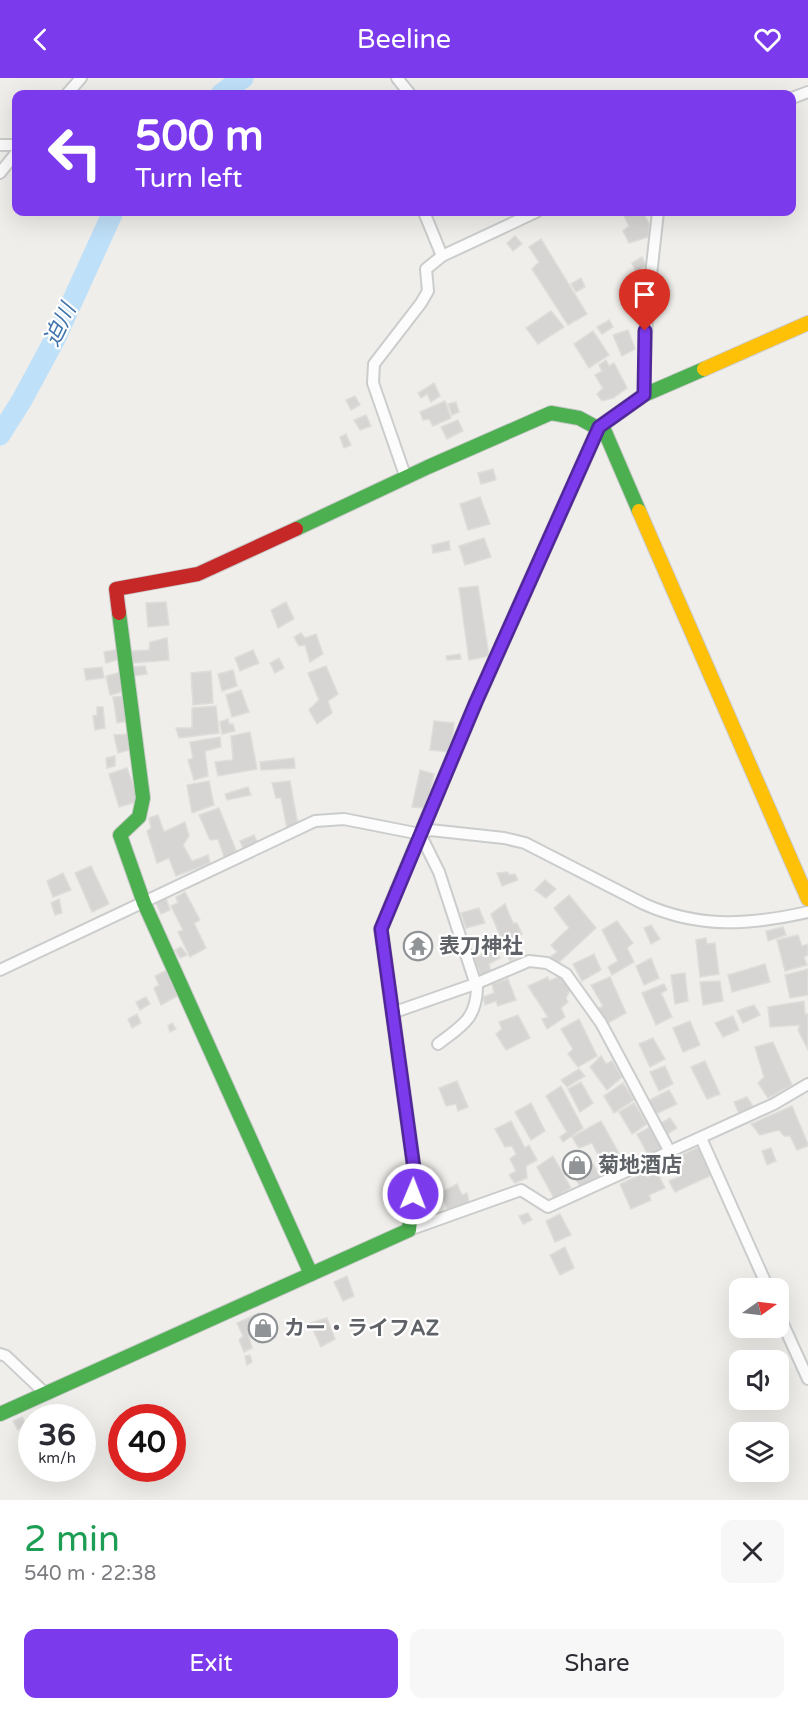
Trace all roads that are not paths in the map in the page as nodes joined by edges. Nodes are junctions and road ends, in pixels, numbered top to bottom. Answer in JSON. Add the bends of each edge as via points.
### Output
{"nodes":[{"id":1,"x":81,"y":78,"type":"edge"},
{"id":2,"x":397,"y":78,"type":"edge"},
{"id":3,"x":70,"y":90,"type":"edge"},
{"id":4,"x":407,"y":90,"type":"edge"},
{"id":5,"x":12,"y":158,"type":"edge"},
{"id":6,"x":0,"y":173,"type":"edge"},
{"id":7,"x":426,"y":216,"type":"edge"},
{"id":8,"x":527,"y":216,"type":"edge"},
{"id":9,"x":658,"y":216,"type":"edge"},
{"id":10,"x":442,"y":256,"type":"junction"},
{"id":11,"x":808,"y":323,"type":"edge"},
{"id":12,"x":644,"y":395,"type":"junction"},
{"id":13,"x":599,"y":427,"type":"junction"},
{"id":14,"x":406,"y":478,"type":"junction"},
{"id":15,"x":420,"y":834,"type":"junction"},
{"id":16,"x":808,"y":899,"type":"edge"},
{"id":17,"x":144,"y":903,"type":"junction"},
{"id":18,"x":808,"y":912,"type":"edge"},
{"id":19,"x":0,"y":970,"type":"edge"},
{"id":20,"x":475,"y":984,"type":"junction"},
{"id":21,"x":393,"y":1013,"type":"junction"},
{"id":22,"x":438,"y":1044,"type":"dead end"},
{"id":23,"x":808,"y":1084,"type":"edge"},
{"id":24,"x":701,"y":1138,"type":"junction"},
{"id":25,"x":670,"y":1152,"type":"junction"},
{"id":26,"x":409,"y":1230,"type":"junction"},
{"id":27,"x":311,"y":1274,"type":"junction"},
{"id":28,"x":764,"y":1278,"type":"edge"},
{"id":29,"x":789,"y":1336,"type":"edge"},
{"id":30,"x":0,"y":1354,"type":"edge"},
{"id":31,"x":808,"y":1378,"type":"edge"},
{"id":32,"x":46,"y":1394,"type":"junction"},
{"id":33,"x":0,"y":1414,"type":"edge"}],
"edges":[{"from":1,"to":3,"type":"street"},
{"from":2,"to":4,"type":"street"},
{"from":5,"to":6,"type":"street"},
{"from":7,"to":10,"type":"street"},
{"from":8,"to":10,"type":"street"},
{"from":9,"to":12,"type":"street","via":[[647,311]]},
{"from":10,"to":14,"type":"street","via":[[426,268],[428,291],[374,364],[373,383]]},
{"from":11,"to":12,"type":"street"},
{"from":12,"to":13,"type":"street"},
{"from":13,"to":14,"type":"street","via":[[561,412],[551,413]]},
{"from":13,"to":15,"type":"street"},
{"from":13,"to":16,"type":"street","via":[[605,432]]},
{"from":14,"to":17,"type":"street","via":[[198,574],[116,589],[143,798],[139,817],[120,835]]},
{"from":15,"to":17,"type":"street","via":[[344,819],[315,821]]},
{"from":15,"to":18,"type":"street","via":[[430,830],[525,843],[644,904],[697,921],[733,923]]},
{"from":15,"to":20,"type":"street","via":[[439,872]]},
{"from":15,"to":21,"type":"street","via":[[381,929]]},
{"from":17,"to":19,"type":"street"},
{"from":17,"to":27,"type":"street"},
{"from":20,"to":21,"type":"street"},
{"from":20,"to":22,"type":"street","via":[[476,1005],[465,1023]]},
{"from":20,"to":25,"type":"street","via":[[529,961],[547,963],[566,975],[601,1023]]},
{"from":21,"to":26,"type":"street","via":[[415,1176]]},
{"from":23,"to":24,"type":"street"},
{"from":24,"to":25,"type":"street"},
{"from":24,"to":28,"type":"street"},
{"from":25,"to":26,"type":"street","via":[[548,1207],[521,1190]]},
{"from":26,"to":27,"type":"street"},
{"from":27,"to":32,"type":"street"},
{"from":29,"to":31,"type":"street"},
{"from":30,"to":32,"type":"street"},
{"from":32,"to":33,"type":"street"}]}
